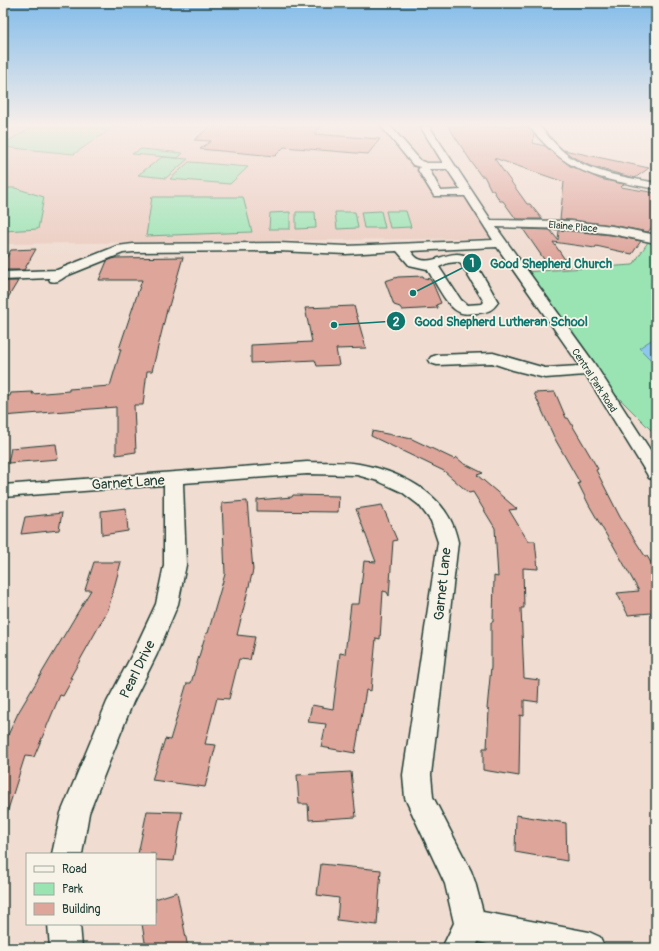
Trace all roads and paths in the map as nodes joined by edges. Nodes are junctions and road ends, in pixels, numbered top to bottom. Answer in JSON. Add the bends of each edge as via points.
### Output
{"nodes":[{"id":1,"x":423,"y":170,"type":"edge"},
{"id":2,"x":453,"y":170,"type":"edge"},
{"id":3,"x":594,"y":170,"type":"edge"},
{"id":4,"x":656,"y":186,"type":"edge"},
{"id":5,"x":468,"y":193,"type":"junction"},
{"id":6,"x":489,"y":223,"type":"junction"},
{"id":7,"x":656,"y":239,"type":"edge"},
{"id":8,"x":501,"y":243,"type":"junction"},
{"id":9,"x":400,"y":247,"type":"junction"},
{"id":10,"x":432,"y":266,"type":"dead end"},
{"id":11,"x":3,"y":276,"type":"edge"},
{"id":12,"x":437,"y":360,"type":"dead end"},
{"id":13,"x":590,"y":370,"type":"junction"},
{"id":14,"x":618,"y":416,"type":"junction"},
{"id":15,"x":656,"y":453,"type":"edge"},
{"id":16,"x":656,"y":474,"type":"edge"},
{"id":17,"x":173,"y":478,"type":"junction"},
{"id":18,"x":3,"y":491,"type":"edge"},
{"id":19,"x":67,"y":853,"type":"edge"},
{"id":20,"x":64,"y":925,"type":"edge"},
{"id":21,"x":464,"y":936,"type":"edge"},
{"id":22,"x":66,"y":948,"type":"edge"},
{"id":23,"x":589,"y":948,"type":"edge"}],
"edges":[{"from":1,"to":5,"type":"street","via":[[438,194]]},
{"from":2,"to":5,"type":"street","name":"Central Park Road"},
{"from":3,"to":4,"type":"street"},
{"from":5,"to":6,"type":"street","name":"Central Park Road"},
{"from":6,"to":7,"type":"street","name":"Elaine Place","via":[[572,225]]},
{"from":6,"to":8,"type":"street","name":"Central Park Road"},
{"from":8,"to":9,"type":"street"},
{"from":8,"to":13,"type":"street","name":"Central Park Road"},
{"from":9,"to":10,"type":"street","via":[[414,262]]},
{"from":9,"to":11,"type":"street","via":[[346,250],[279,247],[133,248],[121,249],[57,276]]},
{"from":12,"to":13,"type":"street","via":[[493,358],[545,372]]},
{"from":13,"to":14,"type":"street","name":"Central Park Road"},
{"from":14,"to":15,"type":"street","name":"Central Park Road"},
{"from":14,"to":16,"type":"street","name":"Central Park Road"},
{"from":17,"to":18,"type":"street","name":"Garnet Lane"},
{"from":17,"to":19,"type":"street","name":"Pearl Drive","via":[[175,565],[167,604],[120,702],[78,806]]},
{"from":17,"to":21,"type":"street","name":"Garnet Lane","via":[[307,468],[358,469],[409,488],[426,501],[441,520],[448,542],[417,775],[419,798],[460,882]]},
{"from":20,"to":22,"type":"street"},
{"from":21,"to":23,"type":"street","name":"Garnet Lane"}]}
